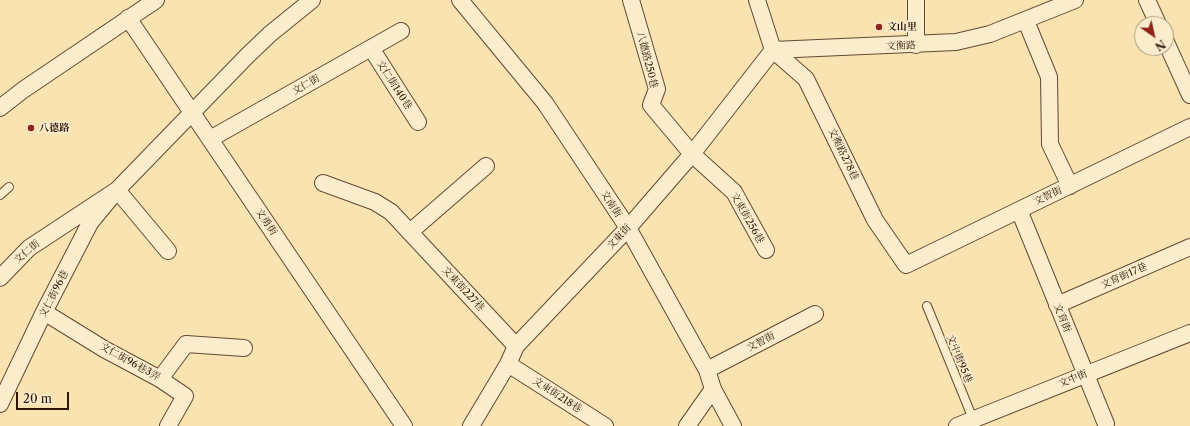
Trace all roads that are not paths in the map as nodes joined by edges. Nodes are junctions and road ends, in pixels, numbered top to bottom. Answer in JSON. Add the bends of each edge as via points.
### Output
{"nodes":[{"id":1,"x":156,"y":0,"type":"edge"},
{"id":2,"x":312,"y":0,"type":"edge"},
{"id":3,"x":460,"y":0,"type":"edge"},
{"id":4,"x":631,"y":0,"type":"edge"},
{"id":5,"x":757,"y":0,"type":"edge"},
{"id":6,"x":916,"y":0,"type":"edge"},
{"id":7,"x":1075,"y":0,"type":"edge"},
{"id":8,"x":1147,"y":0,"type":"edge"},
{"id":9,"x":1154,"y":16,"type":"edge"},
{"id":10,"x":128,"y":18,"type":"junction"},
{"id":11,"x":1026,"y":21,"type":"junction"},
{"id":12,"x":401,"y":31,"type":"dead end"},
{"id":13,"x":916,"y":45,"type":"junction"},
{"id":14,"x":371,"y":48,"type":"junction"},
{"id":15,"x":773,"y":50,"type":"junction"},
{"id":16,"x":1172,"y":56,"type":"edge"},
{"id":17,"x":1190,"y":95,"type":"edge"},
{"id":18,"x":0,"y":108,"type":"edge"},
{"id":19,"x":193,"y":113,"type":"junction"},
{"id":20,"x":418,"y":122,"type":"dead end"},
{"id":21,"x":1190,"y":127,"type":"edge"},
{"id":22,"x":210,"y":139,"type":"junction"},
{"id":23,"x":692,"y":154,"type":"junction"},
{"id":24,"x":486,"y":166,"type":"dead end"},
{"id":25,"x":322,"y":183,"type":"dead end"},
{"id":26,"x":1070,"y":186,"type":"junction"},
{"id":27,"x":9,"y":187,"type":"dead end"},
{"id":28,"x":117,"y":190,"type":"junction"},
{"id":29,"x":0,"y":195,"type":"edge"},
{"id":30,"x":1019,"y":210,"type":"junction"},
{"id":31,"x":628,"y":228,"type":"junction"},
{"id":32,"x":410,"y":232,"type":"junction"},
{"id":33,"x":1190,"y":247,"type":"edge"},
{"id":34,"x":766,"y":250,"type":"dead end"},
{"id":35,"x":168,"y":251,"type":"dead end"},
{"id":36,"x":906,"y":265,"type":"joint"},
{"id":37,"x":0,"y":278,"type":"edge"},
{"id":38,"x":1057,"y":305,"type":"junction"},
{"id":39,"x":927,"y":306,"type":"dead end"},
{"id":40,"x":44,"y":312,"type":"junction"},
{"id":41,"x":815,"y":314,"type":"dead end"},
{"id":42,"x":1190,"y":333,"type":"edge"},
{"id":43,"x":516,"y":346,"type":"junction"},
{"id":44,"x":244,"y":348,"type":"dead end"},
{"id":45,"x":508,"y":364,"type":"junction"},
{"id":46,"x":707,"y":370,"type":"junction"},
{"id":47,"x":1085,"y":374,"type":"junction"},
{"id":48,"x":160,"y":379,"type":"junction"},
{"id":49,"x":713,"y":389,"type":"junction"},
{"id":50,"x":0,"y":404,"type":"edge"},
{"id":51,"x":973,"y":419,"type":"junction"},
{"id":52,"x":1106,"y":424,"type":"dead end"},
{"id":53,"x":168,"y":426,"type":"edge"},
{"id":54,"x":404,"y":426,"type":"edge"},
{"id":55,"x":471,"y":426,"type":"edge"},
{"id":56,"x":605,"y":426,"type":"edge"},
{"id":57,"x":687,"y":426,"type":"edge"},
{"id":58,"x":733,"y":426,"type":"edge"},
{"id":59,"x":957,"y":426,"type":"edge"}],
"edges":[{"from":1,"to":10,"type":"street"},
{"from":2,"to":19,"type":"street","name":"文仁街","via":[[270,34]]},
{"from":3,"to":31,"type":"street","name":"文南街","via":[[545,103]]},
{"from":4,"to":23,"type":"street","name":"八德路250巷","via":[[657,89],[651,105]]},
{"from":5,"to":15,"type":"street"},
{"from":6,"to":13,"type":"street"},
{"from":7,"to":11,"type":"street","name":"文衡路"},
{"from":8,"to":9,"type":"street"},
{"from":10,"to":18,"type":"street"},
{"from":10,"to":19,"type":"street","name":"文勇街"},
{"from":11,"to":13,"type":"street","name":"文衡路","via":[[990,34],[956,42]]},
{"from":11,"to":26,"type":"street","via":[[1049,77],[1050,144]]},
{"from":12,"to":14,"type":"street","name":"文仁街"},
{"from":13,"to":15,"type":"street","name":"文衡路"},
{"from":14,"to":20,"type":"street","name":"文仁街140巷"},
{"from":14,"to":22,"type":"street","name":"文仁街"},
{"from":15,"to":23,"type":"street","name":"文東街"},
{"from":15,"to":36,"type":"street","name":"文衡路278巷","via":[[806,79],[875,220]]},
{"from":16,"to":17,"type":"street"},
{"from":19,"to":22,"type":"street","name":"文勇街"},
{"from":19,"to":28,"type":"street","name":"文仁街"},
{"from":21,"to":26,"type":"street","name":"文智街"},
{"from":22,"to":54,"type":"street","name":"文勇街"},
{"from":23,"to":31,"type":"street","name":"文東街"},
{"from":23,"to":34,"type":"street","name":"文東街256巷","via":[[734,192]]},
{"from":24,"to":32,"type":"street"},
{"from":25,"to":32,"type":"street","name":"文東街227巷","via":[[375,202],[391,212]]},
{"from":26,"to":30,"type":"street","name":"文智街"},
{"from":27,"to":29,"type":"lane"},
{"from":28,"to":35,"type":"street"},
{"from":28,"to":37,"type":"street","name":"文仁街","via":[[29,248]]},
{"from":28,"to":40,"type":"street","name":"文仁街96巷","via":[[90,222]]},
{"from":30,"to":36,"type":"street","name":"文智街"},
{"from":30,"to":38,"type":"street","name":"文育街"},
{"from":31,"to":43,"type":"street","name":"文東街"},
{"from":31,"to":46,"type":"street","name":"文南街"},
{"from":32,"to":43,"type":"street","name":"文東街227巷"},
{"from":33,"to":38,"type":"street","name":"文育街17巷"},
{"from":38,"to":47,"type":"street","name":"文育街"},
{"from":39,"to":51,"type":"lane","name":"文中街95巷"},
{"from":40,"to":48,"type":"street","name":"文仁街96巷3弄","via":[[104,349]]},
{"from":40,"to":50,"type":"street","name":"文仁街96巷"},
{"from":41,"to":46,"type":"street","name":"文智街"},
{"from":42,"to":47,"type":"street","name":"文中街"},
{"from":43,"to":45,"type":"street","name":"文東街"},
{"from":44,"to":48,"type":"street","via":[[186,344]]},
{"from":45,"to":55,"type":"street","name":"文東街"},
{"from":45,"to":56,"type":"street","name":"文東街218巷"},
{"from":46,"to":49,"type":"street","name":"文南街"},
{"from":47,"to":51,"type":"street","name":"文中街"},
{"from":47,"to":52,"type":"street","name":"文育街"},
{"from":48,"to":53,"type":"street","name":"文仁街96巷3弄","via":[[185,396]]},
{"from":49,"to":57,"type":"street"},
{"from":49,"to":58,"type":"street","name":"文南街"},
{"from":51,"to":59,"type":"street","name":"文中街"}]}
